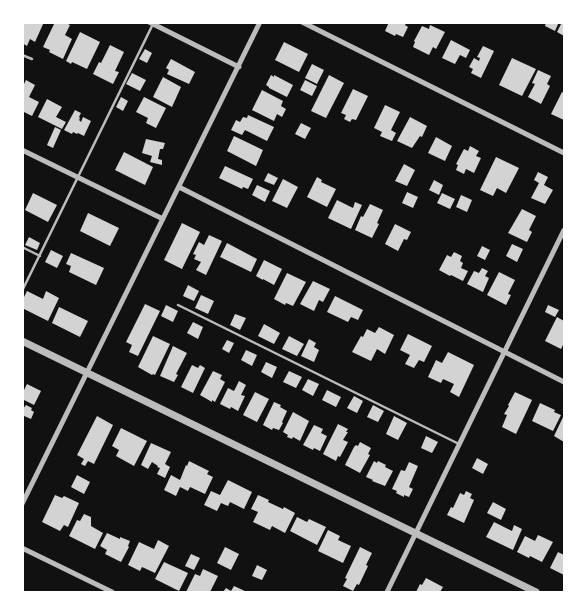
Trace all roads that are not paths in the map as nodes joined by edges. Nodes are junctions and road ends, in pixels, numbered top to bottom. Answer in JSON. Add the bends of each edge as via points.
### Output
{"nodes":[{"id":1,"x":260,"y":22,"type":"edge"},
{"id":2,"x":302,"y":22,"type":"edge"},
{"id":3,"x":152,"y":23,"type":"edge"},
{"id":4,"x":22,"y":55,"type":"edge"},
{"id":5,"x":32,"y":59,"type":"dead end"},
{"id":6,"x":239,"y":67,"type":"junction"},
{"id":7,"x":22,"y":150,"type":"edge"},
{"id":8,"x":564,"y":153,"type":"edge"},
{"id":9,"x":78,"y":178,"type":"junction"},
{"id":10,"x":178,"y":187,"type":"junction"},
{"id":11,"x":163,"y":219,"type":"junction"},
{"id":12,"x":564,"y":230,"type":"edge"},
{"id":13,"x":22,"y":248,"type":"edge"},
{"id":14,"x":40,"y":256,"type":"junction"},
{"id":15,"x":22,"y":291,"type":"edge"},
{"id":16,"x":178,"y":305,"type":"dead end"},
{"id":17,"x":22,"y":341,"type":"edge"},
{"id":18,"x":505,"y":353,"type":"junction"},
{"id":19,"x":88,"y":372,"type":"junction"},
{"id":20,"x":564,"y":382,"type":"edge"},
{"id":21,"x":460,"y":444,"type":"junction"},
{"id":22,"x":22,"y":504,"type":"edge"},
{"id":23,"x":416,"y":534,"type":"junction"},
{"id":24,"x":22,"y":548,"type":"edge"},
{"id":25,"x":112,"y":592,"type":"edge"},
{"id":26,"x":387,"y":592,"type":"edge"},
{"id":27,"x":536,"y":592,"type":"edge"}],
"edges":[{"from":1,"to":6,"type":"street"},
{"from":2,"to":8,"type":"street"},
{"from":3,"to":6,"type":"street"},
{"from":3,"to":9,"type":"lane"},
{"from":4,"to":5,"type":"lane"},
{"from":6,"to":10,"type":"street"},
{"from":7,"to":9,"type":"street"},
{"from":9,"to":11,"type":"street"},
{"from":9,"to":14,"type":"lane"},
{"from":10,"to":11,"type":"street"},
{"from":10,"to":18,"type":"street"},
{"from":11,"to":19,"type":"street"},
{"from":12,"to":18,"type":"street"},
{"from":13,"to":14,"type":"lane"},
{"from":14,"to":15,"type":"lane"},
{"from":16,"to":21,"type":"lane"},
{"from":17,"to":19,"type":"street"},
{"from":18,"to":20,"type":"street"},
{"from":18,"to":21,"type":"street"},
{"from":19,"to":22,"type":"street"},
{"from":19,"to":23,"type":"street"},
{"from":21,"to":23,"type":"street"},
{"from":23,"to":26,"type":"street"},
{"from":23,"to":27,"type":"street"},
{"from":24,"to":25,"type":"street"}]}
